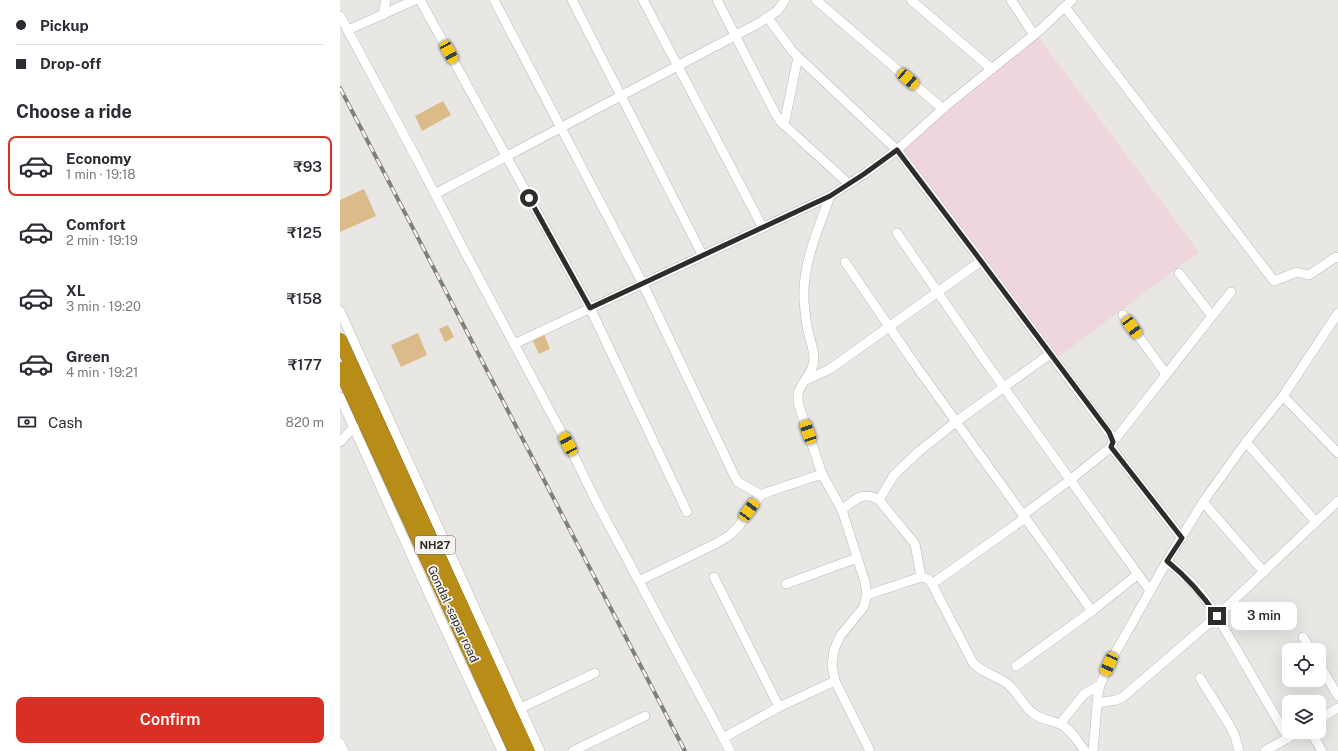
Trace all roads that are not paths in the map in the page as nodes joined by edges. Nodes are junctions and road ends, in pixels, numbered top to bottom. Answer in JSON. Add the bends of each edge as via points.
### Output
{"nodes":[{"id":1,"x":386,"y":0,"type":"edge"},
{"id":2,"x":415,"y":0,"type":"edge"},
{"id":3,"x":420,"y":0,"type":"edge"},
{"id":4,"x":494,"y":0,"type":"edge"},
{"id":5,"x":572,"y":0,"type":"edge"},
{"id":6,"x":643,"y":0,"type":"edge"},
{"id":7,"x":717,"y":0,"type":"edge"},
{"id":8,"x":785,"y":0,"type":"edge"},
{"id":9,"x":816,"y":0,"type":"edge"},
{"id":10,"x":910,"y":0,"type":"edge"},
{"id":11,"x":1011,"y":0,"type":"edge"},
{"id":12,"x":1072,"y":0,"type":"edge"},
{"id":13,"x":1065,"y":7,"type":"junction"},
{"id":14,"x":383,"y":15,"type":"junction"},
{"id":15,"x":340,"y":16,"type":"edge"},
{"id":16,"x":768,"y":18,"type":"junction"},
{"id":17,"x":348,"y":30,"type":"junction"},
{"id":18,"x":1034,"y":35,"type":"junction"},
{"id":19,"x":735,"y":36,"type":"junction"},
{"id":20,"x":798,"y":57,"type":"junction"},
{"id":21,"x":678,"y":67,"type":"junction"},
{"id":22,"x":992,"y":69,"type":"junction"},
{"id":23,"x":622,"y":96,"type":"junction"},
{"id":24,"x":942,"y":109,"type":"junction"},
{"id":25,"x":784,"y":125,"type":"junction"},
{"id":26,"x":562,"y":127,"type":"junction"},
{"id":27,"x":897,"y":150,"type":"junction"},
{"id":28,"x":506,"y":156,"type":"junction"},
{"id":29,"x":849,"y":184,"type":"junction"},
{"id":30,"x":435,"y":194,"type":"junction"},
{"id":31,"x":830,"y":196,"type":"junction"},
{"id":32,"x":763,"y":228,"type":"junction"},
{"id":33,"x":897,"y":233,"type":"dead end"},
{"id":34,"x":703,"y":256,"type":"junction"},
{"id":35,"x":1338,"y":258,"type":"edge"},
{"id":36,"x":981,"y":261,"type":"junction"},
{"id":37,"x":845,"y":262,"type":"dead end"},
{"id":38,"x":1179,"y":273,"type":"dead end"},
{"id":39,"x":643,"y":284,"type":"junction"},
{"id":40,"x":938,"y":292,"type":"junction"},
{"id":41,"x":1230,"y":292,"type":"dead end"},
{"id":42,"x":590,"y":308,"type":"junction"},
{"id":43,"x":340,"y":311,"type":"edge"},
{"id":44,"x":1338,"y":313,"type":"edge"},
{"id":45,"x":1124,"y":315,"type":"dead end"},
{"id":46,"x":1212,"y":316,"type":"junction"},
{"id":47,"x":889,"y":326,"type":"junction"},
{"id":48,"x":340,"y":340,"type":"edge"},
{"id":49,"x":514,"y":344,"type":"junction"},
{"id":50,"x":1050,"y":354,"type":"junction"},
{"id":51,"x":340,"y":369,"type":"edge"},
{"id":52,"x":1166,"y":374,"type":"junction"},
{"id":53,"x":806,"y":380,"type":"junction"},
{"id":54,"x":1004,"y":388,"type":"junction"},
{"id":55,"x":1284,"y":396,"type":"junction"},
{"id":56,"x":340,"y":397,"type":"edge"},
{"id":57,"x":957,"y":421,"type":"junction"},
{"id":58,"x":354,"y":428,"type":"junction"},
{"id":59,"x":340,"y":442,"type":"edge"},
{"id":60,"x":1246,"y":442,"type":"junction"},
{"id":61,"x":1112,"y":444,"type":"junction"},
{"id":62,"x":1338,"y":453,"type":"edge"},
{"id":63,"x":822,"y":474,"type":"junction"},
{"id":64,"x":1070,"y":480,"type":"junction"},
{"id":65,"x":761,"y":495,"type":"junction"},
{"id":66,"x":879,"y":500,"type":"junction"},
{"id":67,"x":1338,"y":501,"type":"edge"},
{"id":68,"x":1203,"y":502,"type":"junction"},
{"id":69,"x":842,"y":510,"type":"junction"},
{"id":70,"x":687,"y":512,"type":"dead end"},
{"id":71,"x":1023,"y":515,"type":"junction"},
{"id":72,"x":1316,"y":522,"type":"junction"},
{"id":73,"x":1182,"y":538,"type":"junction"},
{"id":74,"x":857,"y":558,"type":"junction"},
{"id":75,"x":1167,"y":561,"type":"junction"},
{"id":76,"x":1264,"y":572,"type":"junction"},
{"id":77,"x":1138,"y":574,"type":"junction"},
{"id":78,"x":714,"y":577,"type":"dead end"},
{"id":79,"x":921,"y":577,"type":"junction"},
{"id":80,"x":639,"y":581,"type":"junction"},
{"id":81,"x":786,"y":584,"type":"dead end"},
{"id":82,"x":932,"y":584,"type":"junction"},
{"id":83,"x":1150,"y":591,"type":"junction"},
{"id":84,"x":867,"y":595,"type":"junction"},
{"id":85,"x":1092,"y":611,"type":"junction"},
{"id":86,"x":1217,"y":616,"type":"junction"},
{"id":87,"x":1303,"y":637,"type":"dead end"},
{"id":88,"x":1307,"y":643,"type":"edge"},
{"id":89,"x":1016,"y":666,"type":"dead end"},
{"id":90,"x":595,"y":673,"type":"dead end"},
{"id":91,"x":1326,"y":676,"type":"edge"},
{"id":92,"x":1200,"y":678,"type":"dead end"},
{"id":93,"x":835,"y":681,"type":"junction"},
{"id":94,"x":1100,"y":685,"type":"junction"},
{"id":95,"x":1338,"y":696,"type":"edge"},
{"id":96,"x":1097,"y":703,"type":"junction"},
{"id":97,"x":779,"y":707,"type":"junction"},
{"id":98,"x":521,"y":708,"type":"junction"},
{"id":99,"x":1338,"y":708,"type":"edge"},
{"id":100,"x":645,"y":716,"type":"dead end"},
{"id":101,"x":1326,"y":716,"type":"edge"},
{"id":102,"x":1060,"y":724,"type":"junction"},
{"id":103,"x":1282,"y":728,"type":"edge"},
{"id":104,"x":723,"y":738,"type":"junction"},
{"id":105,"x":1286,"y":739,"type":"edge"},
{"id":106,"x":1315,"y":739,"type":"edge"},
{"id":107,"x":340,"y":743,"type":"edge"},
{"id":108,"x":866,"y":750,"type":"edge"},
{"id":109,"x":344,"y":751,"type":"edge"},
{"id":110,"x":502,"y":751,"type":"edge"},
{"id":111,"x":515,"y":751,"type":"edge"},
{"id":112,"x":528,"y":751,"type":"edge"},
{"id":113,"x":540,"y":751,"type":"edge"},
{"id":114,"x":574,"y":751,"type":"edge"},
{"id":115,"x":730,"y":751,"type":"edge"},
{"id":116,"x":1085,"y":751,"type":"edge"},
{"id":117,"x":1093,"y":751,"type":"edge"},
{"id":118,"x":1239,"y":751,"type":"edge"},
{"id":119,"x":1265,"y":751,"type":"edge"},
{"id":120,"x":1322,"y":751,"type":"edge"}],
"edges":[{"from":1,"to":14,"type":"street"},
{"from":2,"to":14,"type":"street"},
{"from":3,"to":28,"type":"street"},
{"from":4,"to":26,"type":"street"},
{"from":5,"to":23,"type":"street"},
{"from":6,"to":21,"type":"street"},
{"from":7,"to":19,"type":"street"},
{"from":8,"to":16,"type":"street"},
{"from":9,"to":24,"type":"street"},
{"from":10,"to":22,"type":"street"},
{"from":11,"to":18,"type":"street"},
{"from":12,"to":13,"type":"street"},
{"from":13,"to":18,"type":"street"},
{"from":13,"to":35,"type":"street","via":[[1274,281],[1297,272],[1309,275]]},
{"from":14,"to":17,"type":"street"},
{"from":15,"to":17,"type":"street"},
{"from":16,"to":19,"type":"street"},
{"from":16,"to":20,"type":"street"},
{"from":17,"to":30,"type":"street"},
{"from":18,"to":22,"type":"street"},
{"from":19,"to":21,"type":"street"},
{"from":19,"to":25,"type":"street","via":[[775,113]]},
{"from":20,"to":25,"type":"street"},
{"from":20,"to":27,"type":"street"},
{"from":21,"to":23,"type":"street"},
{"from":21,"to":32,"type":"street"},
{"from":22,"to":24,"type":"street"},
{"from":23,"to":26,"type":"street"},
{"from":23,"to":34,"type":"street"},
{"from":24,"to":27,"type":"street"},
{"from":25,"to":29,"type":"street"},
{"from":26,"to":28,"type":"street"},
{"from":26,"to":39,"type":"street"},
{"from":27,"to":29,"type":"street"},
{"from":27,"to":36,"type":"street"},
{"from":28,"to":30,"type":"street"},
{"from":28,"to":42,"type":"street"},
{"from":29,"to":31,"type":"street"},
{"from":30,"to":49,"type":"street"},
{"from":31,"to":32,"type":"street"},
{"from":31,"to":53,"type":"street","via":[[807,268],[804,300],[814,357],[813,366]]},
{"from":32,"to":34,"type":"street"},
{"from":33,"to":40,"type":"street"},
{"from":34,"to":39,"type":"street"},
{"from":36,"to":40,"type":"street"},
{"from":36,"to":50,"type":"street"},
{"from":37,"to":47,"type":"street"},
{"from":38,"to":46,"type":"street"},
{"from":39,"to":42,"type":"street"},
{"from":39,"to":65,"type":"street","via":[[734,475],[738,482]]},
{"from":40,"to":47,"type":"street"},
{"from":40,"to":54,"type":"street"},
{"from":41,"to":46,"type":"street"},
{"from":42,"to":49,"type":"street"},
{"from":42,"to":70,"type":"street"},
{"from":43,"to":98,"type":"street"},
{"from":44,"to":55,"type":"street"},
{"from":45,"to":52,"type":"street"},
{"from":46,"to":52,"type":"street"},
{"from":47,"to":53,"type":"street","via":[[830,369]]},
{"from":47,"to":57,"type":"street"},
{"from":48,"to":112,"type":"highway","number":"NH27"},
{"from":49,"to":80,"type":"street"},
{"from":50,"to":54,"type":"street"},
{"from":50,"to":61,"type":"street","via":[[1109,432]]},
{"from":51,"to":111,"type":"highway","name":"Gondal -sapar road","number":"NH27"},
{"from":52,"to":61,"type":"street"},
{"from":53,"to":63,"type":"street","via":[[798,393],[798,403]]},
{"from":54,"to":57,"type":"street"},
{"from":54,"to":64,"type":"street"},
{"from":55,"to":60,"type":"street"},
{"from":55,"to":62,"type":"street"},
{"from":56,"to":58,"type":"street"},
{"from":57,"to":66,"type":"street","via":[[904,464]]},
{"from":57,"to":71,"type":"street"},
{"from":58,"to":59,"type":"street"},
{"from":58,"to":110,"type":"street"},
{"from":60,"to":68,"type":"street"},
{"from":60,"to":72,"type":"street"},
{"from":61,"to":64,"type":"street"},
{"from":61,"to":73,"type":"street"},
{"from":63,"to":65,"type":"street"},
{"from":63,"to":69,"type":"street"},
{"from":64,"to":71,"type":"street"},
{"from":64,"to":77,"type":"street"},
{"from":65,"to":80,"type":"street","via":[[730,535]]},
{"from":66,"to":69,"type":"street","via":[[867,495]]},
{"from":66,"to":79,"type":"street","via":[[915,544]]},
{"from":67,"to":72,"type":"street"},
{"from":68,"to":73,"type":"street"},
{"from":68,"to":76,"type":"street"},
{"from":69,"to":74,"type":"street"},
{"from":71,"to":82,"type":"street","via":[[1021,521]]},
{"from":71,"to":85,"type":"street"},
{"from":72,"to":76,"type":"street"},
{"from":73,"to":75,"type":"street"},
{"from":74,"to":81,"type":"street"},
{"from":74,"to":84,"type":"street"},
{"from":75,"to":83,"type":"street"},
{"from":75,"to":86,"type":"street","via":[[1191,582]]},
{"from":76,"to":86,"type":"street"},
{"from":77,"to":83,"type":"street"},
{"from":77,"to":85,"type":"street"},
{"from":78,"to":97,"type":"street"},
{"from":79,"to":82,"type":"street","via":[[928,579]]},
{"from":79,"to":84,"type":"street"},
{"from":80,"to":104,"type":"street"},
{"from":82,"to":102,"type":"street","via":[[973,663],[1015,691],[1034,714]]},
{"from":83,"to":94,"type":"street"},
{"from":84,"to":93,"type":"street","via":[[863,608],[840,636],[834,650],[832,665]]},
{"from":85,"to":89,"type":"street"},
{"from":86,"to":96,"type":"street","via":[[1123,697]]},
{"from":86,"to":103,"type":"street"},
{"from":87,"to":88,"type":"street"},
{"from":90,"to":98,"type":"street"},
{"from":91,"to":95,"type":"street"},
{"from":92,"to":118,"type":"street","via":[[1230,726]]},
{"from":93,"to":97,"type":"street"},
{"from":93,"to":108,"type":"street"},
{"from":94,"to":96,"type":"street"},
{"from":94,"to":102,"type":"street","via":[[1084,694]]},
{"from":96,"to":117,"type":"street"},
{"from":97,"to":104,"type":"street"},
{"from":98,"to":113,"type":"street"},
{"from":99,"to":101,"type":"street"},
{"from":100,"to":114,"type":"street"},
{"from":102,"to":116,"type":"street"},
{"from":104,"to":115,"type":"street"},
{"from":105,"to":119,"type":"street"},
{"from":106,"to":120,"type":"street"},
{"from":107,"to":109,"type":"street"}]}
